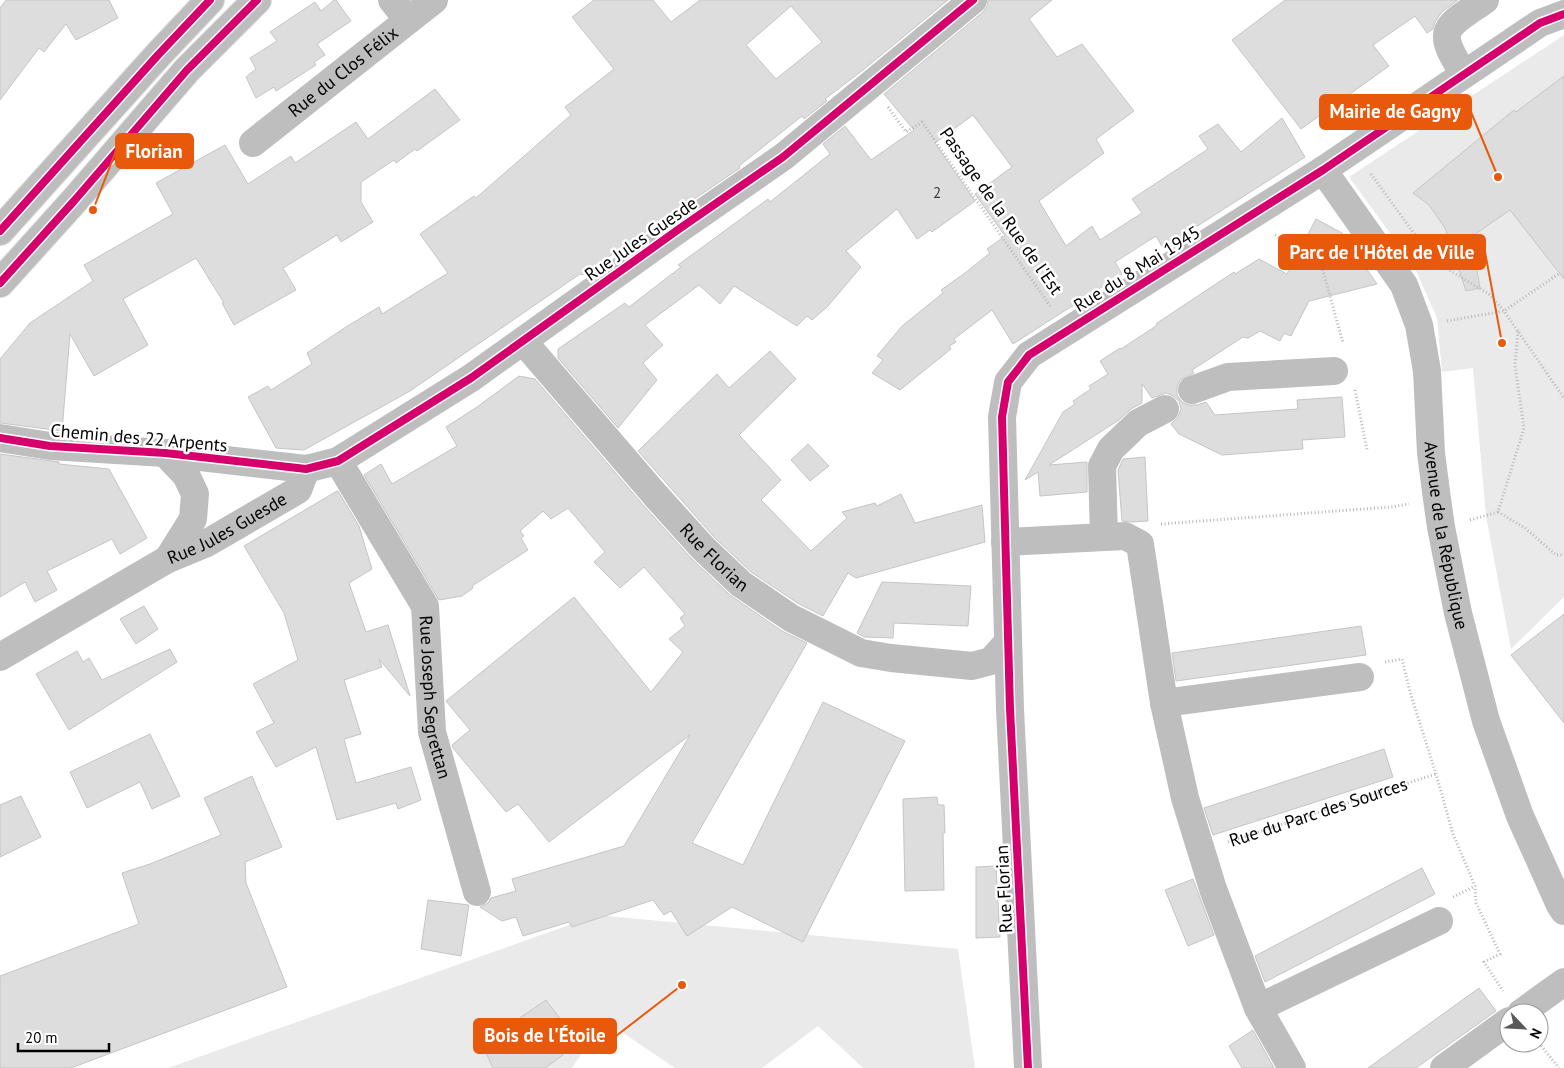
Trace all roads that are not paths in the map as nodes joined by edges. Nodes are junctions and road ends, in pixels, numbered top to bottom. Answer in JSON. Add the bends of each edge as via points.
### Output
{"nodes":[{"id":1,"x":210,"y":0,"type":"edge"},
{"id":2,"x":257,"y":0,"type":"edge"},
{"id":3,"x":434,"y":0,"type":"edge"},
{"id":4,"x":973,"y":0,"type":"edge"},
{"id":5,"x":1485,"y":0,"type":"edge"},
{"id":6,"x":400,"y":10,"type":"edge"},
{"id":7,"x":1564,"y":14,"type":"edge"},
{"id":8,"x":1464,"y":74,"type":"junction"},
{"id":9,"x":253,"y":143,"type":"dead end"},
{"id":10,"x":1323,"y":170,"type":"junction"},
{"id":11,"x":0,"y":231,"type":"edge"},
{"id":12,"x":0,"y":283,"type":"edge"},
{"id":13,"x":523,"y":341,"type":"junction"},
{"id":14,"x":1334,"y":371,"type":"dead end"},
{"id":15,"x":1192,"y":390,"type":"dead end"},
{"id":16,"x":1165,"y":409,"type":"dead end"},
{"id":17,"x":0,"y":438,"type":"edge"},
{"id":18,"x":165,"y":453,"type":"junction"},
{"id":19,"x":338,"y":461,"type":"junction"},
{"id":20,"x":306,"y":469,"type":"junction"},
{"id":21,"x":1117,"y":538,"type":"junction"},
{"id":22,"x":1005,"y":542,"type":"junction"},
{"id":23,"x":168,"y":560,"type":"junction"},
{"id":24,"x":1008,"y":642,"type":"junction"},
{"id":25,"x":0,"y":658,"type":"edge"},
{"id":26,"x":972,"y":666,"type":"junction"},
{"id":27,"x":1360,"y":677,"type":"road end"},
{"id":28,"x":1164,"y":703,"type":"junction"},
{"id":29,"x":1010,"y":709,"type":"junction"},
{"id":30,"x":477,"y":892,"type":"dead end"},
{"id":31,"x":1564,"y":911,"type":"edge"},
{"id":32,"x":1439,"y":921,"type":"dead end"},
{"id":33,"x":1564,"y":976,"type":"edge"},
{"id":34,"x":1564,"y":982,"type":"edge"},
{"id":35,"x":1526,"y":1003,"type":"edge"},
{"id":36,"x":1258,"y":1008,"type":"junction"},
{"id":37,"x":1499,"y":1022,"type":"edge"},
{"id":38,"x":1028,"y":1068,"type":"edge"},
{"id":39,"x":1292,"y":1068,"type":"edge"},
{"id":40,"x":1444,"y":1068,"type":"edge"}],
"edges":[{"from":1,"to":11,"type":"main road"},
{"from":2,"to":12,"type":"main road","via":[[187,70]]},
{"from":3,"to":6,"type":"street","name":"Rue du Clos Félix"},
{"from":4,"to":13,"type":"street","name":"Rue Jules Guesde","via":[[783,157]]},
{"from":5,"to":8,"type":"street","via":[[1448,27],[1446,34],[1450,52]]},
{"from":6,"to":9,"type":"street","name":"Rue du Clos Félix"},
{"from":7,"to":8,"type":"street","name":"Rue du 8 Mai 1945","via":[[1540,22]]},
{"from":8,"to":10,"type":"street","name":"Rue du 8 Mai 1945"},
{"from":10,"to":22,"type":"street","name":"Rue du 8 Mai 1945","via":[[1029,355],[1008,382],[1002,417]]},
{"from":10,"to":31,"type":"street","name":"Avenue de la République","via":[[1404,285],[1419,325],[1427,371],[1437,499],[1458,613],[1486,721],[1520,816]]},
{"from":13,"to":19,"type":"street","name":"Rue Jules Guesde","via":[[471,378]]},
{"from":13,"to":26,"type":"street","name":"Rue Florian","via":[[663,504],[742,584],[791,618],[861,653]]},
{"from":14,"to":15,"type":"street","via":[[1228,377]]},
{"from":16,"to":21,"type":"street","via":[[1138,423],[1111,449],[1102,466]]},
{"from":17,"to":18,"type":"street","name":"Chemin des 22 Arpents","via":[[50,446]]},
{"from":18,"to":20,"type":"street","name":"Chemin des 22 Arpents"},
{"from":18,"to":23,"type":"street","name":"Chemin des 22 Arpents","via":[[186,475],[195,494],[193,519]]},
{"from":19,"to":20,"type":"street","name":"Rue Jules Guesde"},
{"from":19,"to":30,"type":"street","name":"Rue Joseph Segrettan","via":[[425,606],[432,732]]},
{"from":20,"to":23,"type":"street","name":"Rue Jules Guesde","via":[[298,490],[208,544]]},
{"from":21,"to":22,"type":"street"},
{"from":21,"to":28,"type":"street","via":[[1140,544]]},
{"from":22,"to":24,"type":"street","name":"Rue du 8 Mai 1945"},
{"from":23,"to":25,"type":"street","name":"Rue Jules Guesde"},
{"from":24,"to":26,"type":"street","name":"Rue Florian","via":[[992,661]]},
{"from":24,"to":29,"type":"street","name":"Rue du 8 Mai 1945"},
{"from":26,"to":29,"type":"street"},
{"from":27,"to":28,"type":"street"},
{"from":28,"to":36,"type":"street","via":[[1185,798],[1213,889]]},
{"from":29,"to":38,"type":"street","name":"Rue Florian"},
{"from":32,"to":36,"type":"street"},
{"from":33,"to":34,"type":"street"},
{"from":34,"to":35,"type":"street"},
{"from":36,"to":39,"type":"street"},
{"from":37,"to":40,"type":"street"}]}
